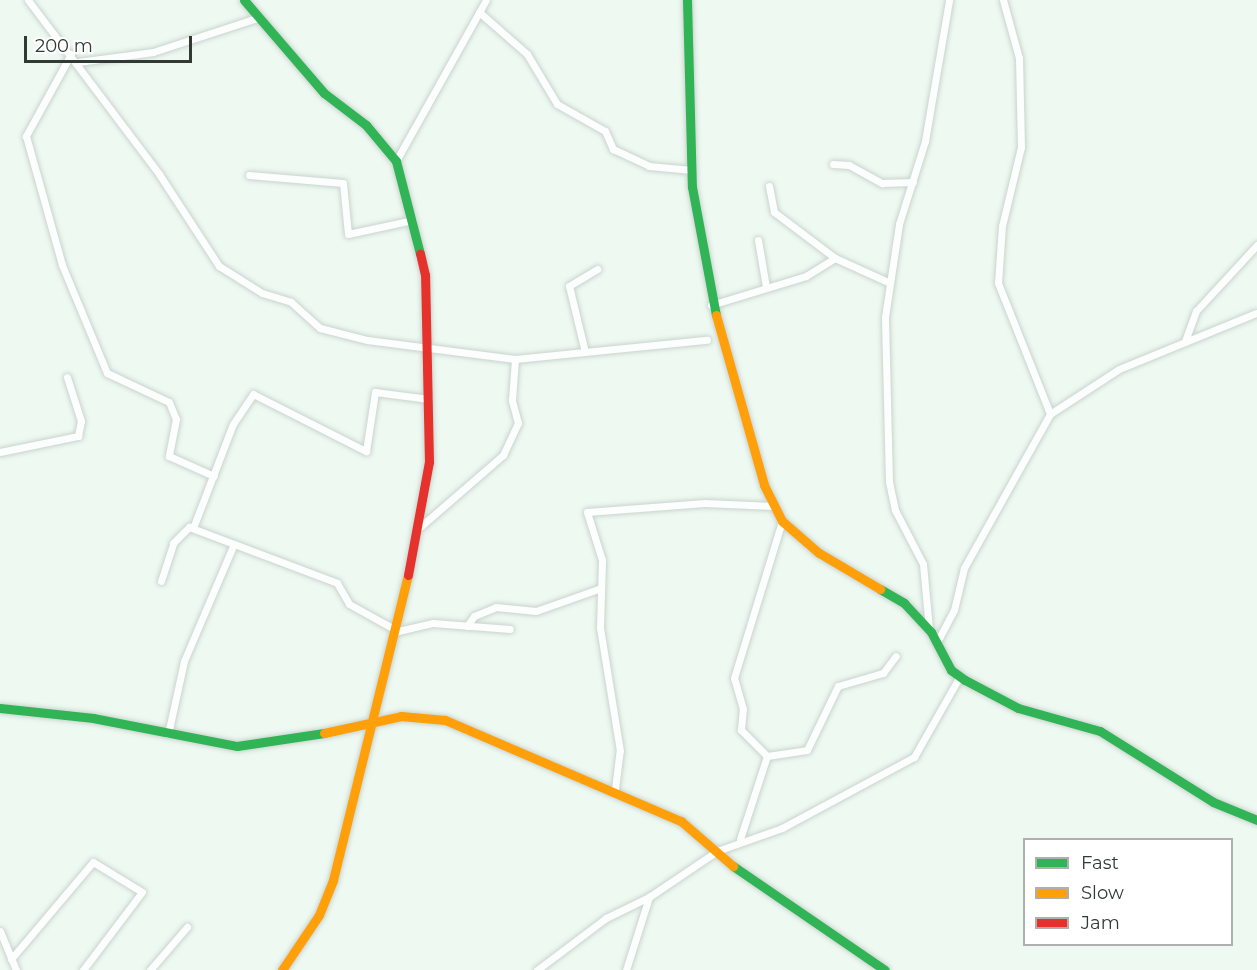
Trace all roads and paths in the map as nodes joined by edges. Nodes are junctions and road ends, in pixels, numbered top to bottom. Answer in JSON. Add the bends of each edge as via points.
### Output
{"nodes":[{"id":1,"x":28,"y":0,"type":"edge"},
{"id":2,"x":244,"y":0,"type":"edge"},
{"id":3,"x":486,"y":0,"type":"edge"},
{"id":4,"x":687,"y":0,"type":"edge"},
{"id":5,"x":949,"y":0,"type":"edge"},
{"id":6,"x":1003,"y":0,"type":"edge"},
{"id":7,"x":479,"y":12,"type":"junction"},
{"id":8,"x":257,"y":18,"type":"junction"},
{"id":9,"x":71,"y":54,"type":"junction"},
{"id":10,"x":78,"y":62,"type":"junction"},
{"id":11,"x":396,"y":161,"type":"junction"},
{"id":12,"x":833,"y":164,"type":"dead end"},
{"id":13,"x":692,"y":170,"type":"junction"},
{"id":14,"x":249,"y":175,"type":"dead end"},
{"id":15,"x":913,"y":182,"type":"junction"},
{"id":16,"x":769,"y":186,"type":"dead end"},
{"id":17,"x":413,"y":220,"type":"junction"},
{"id":18,"x":758,"y":240,"type":"dead end"},
{"id":19,"x":1257,"y":245,"type":"edge"},
{"id":20,"x":835,"y":258,"type":"junction"},
{"id":21,"x":597,"y":269,"type":"dead end"},
{"id":22,"x":890,"y":283,"type":"junction"},
{"id":23,"x":766,"y":287,"type":"junction"},
{"id":24,"x":711,"y":305,"type":"junction"},
{"id":25,"x":1256,"y":313,"type":"edge"},
{"id":26,"x":707,"y":340,"type":"dead end"},
{"id":27,"x":1185,"y":341,"type":"junction"},
{"id":28,"x":428,"y":345,"type":"junction"},
{"id":29,"x":585,"y":352,"type":"junction"},
{"id":30,"x":515,"y":359,"type":"junction"},
{"id":31,"x":67,"y":377,"type":"dead end"},
{"id":32,"x":429,"y":399,"type":"junction"},
{"id":33,"x":1050,"y":414,"type":"junction"},
{"id":34,"x":0,"y":452,"type":"edge"},
{"id":35,"x":214,"y":476,"type":"junction"},
{"id":36,"x":773,"y":506,"type":"junction"},
{"id":37,"x":782,"y":521,"type":"junction"},
{"id":38,"x":420,"y":527,"type":"junction"},
{"id":39,"x":193,"y":528,"type":"junction"},
{"id":40,"x":234,"y":544,"type":"junction"},
{"id":41,"x":161,"y":581,"type":"dead end"},
{"id":42,"x":601,"y":588,"type":"junction"},
{"id":43,"x":467,"y":626,"type":"junction"},
{"id":44,"x":510,"y":629,"type":"dead end"},
{"id":45,"x":929,"y":629,"type":"junction"},
{"id":46,"x":398,"y":631,"type":"junction"},
{"id":47,"x":937,"y":642,"type":"junction"},
{"id":48,"x":896,"y":656,"type":"dead end"},
{"id":49,"x":960,"y":676,"type":"junction"},
{"id":50,"x":0,"y":708,"type":"edge"},
{"id":51,"x":376,"y":723,"type":"junction"},
{"id":52,"x":168,"y":734,"type":"junction"},
{"id":53,"x":767,"y":756,"type":"junction"},
{"id":54,"x":615,"y":789,"type":"junction"},
{"id":55,"x":1257,"y":820,"type":"edge"},
{"id":56,"x":740,"y":839,"type":"junction"},
{"id":57,"x":717,"y":850,"type":"junction"},
{"id":58,"x":649,"y":897,"type":"junction"},
{"id":59,"x":187,"y":927,"type":"dead end"},
{"id":60,"x":0,"y":931,"type":"edge"},
{"id":61,"x":11,"y":958,"type":"junction"},
{"id":62,"x":16,"y":970,"type":"edge"},
{"id":63,"x":83,"y":970,"type":"edge"},
{"id":64,"x":150,"y":970,"type":"edge"},
{"id":65,"x":282,"y":970,"type":"edge"},
{"id":66,"x":537,"y":970,"type":"edge"},
{"id":67,"x":626,"y":970,"type":"edge"},
{"id":68,"x":885,"y":970,"type":"edge"}],
"edges":[{"from":1,"to":9,"type":"street"},
{"from":2,"to":8,"type":"street"},
{"from":3,"to":7,"type":"street"},
{"from":4,"to":13,"type":"street"},
{"from":5,"to":15,"type":"street"},
{"from":6,"to":33,"type":"street","via":[[1019,58],[1021,147],[1002,226],[998,283]]},
{"from":7,"to":11,"type":"street"},
{"from":7,"to":13,"type":"street","via":[[527,54],[557,104],[605,131],[613,149],[649,166]]},
{"from":8,"to":10,"type":"street","via":[[153,52]]},
{"from":8,"to":11,"type":"street","via":[[324,93],[366,126]]},
{"from":9,"to":10,"type":"street"},
{"from":9,"to":35,"type":"street","via":[[26,136],[62,265],[107,373],[169,402],[176,419],[169,456]]},
{"from":10,"to":28,"type":"street","via":[[219,266],[262,293],[291,302],[320,328],[367,340]]},
{"from":11,"to":17,"type":"street"},
{"from":12,"to":15,"type":"street","via":[[849,165],[882,183]]},
{"from":13,"to":24,"type":"street"},
{"from":14,"to":17,"type":"street","via":[[343,183],[348,234]]},
{"from":15,"to":22,"type":"street","via":[[899,224]]},
{"from":16,"to":20,"type":"street","via":[[774,212]]},
{"from":17,"to":28,"type":"street","via":[[425,275]]},
{"from":18,"to":23,"type":"street"},
{"from":19,"to":27,"type":"street","via":[[1196,311]]},
{"from":20,"to":22,"type":"street"},
{"from":20,"to":23,"type":"street","via":[[806,276]]},
{"from":21,"to":29,"type":"street","via":[[569,286]]},
{"from":22,"to":45,"type":"street","via":[[885,333],[889,482],[895,510],[923,564]]},
{"from":23,"to":24,"type":"street","via":[[729,304]]},
{"from":24,"to":36,"type":"street"},
{"from":25,"to":27,"type":"street"},
{"from":26,"to":29,"type":"street"},
{"from":27,"to":33,"type":"street","via":[[1119,369]]},
{"from":28,"to":30,"type":"street"},
{"from":28,"to":32,"type":"street"},
{"from":29,"to":30,"type":"street"},
{"from":30,"to":38,"type":"street","via":[[512,400],[518,423],[503,455]]},
{"from":31,"to":34,"type":"street","via":[[81,421],[78,435]]},
{"from":32,"to":35,"type":"street","via":[[375,392],[366,451],[253,394],[233,424]]},
{"from":32,"to":38,"type":"street","via":[[429,462]]},
{"from":33,"to":47,"type":"street","via":[[964,568],[954,610]]},
{"from":35,"to":39,"type":"street"},
{"from":36,"to":37,"type":"street"},
{"from":36,"to":42,"type":"street","via":[[705,503],[587,512],[602,560]]},
{"from":37,"to":45,"type":"street","via":[[819,553],[890,591]]},
{"from":37,"to":53,"type":"street","via":[[734,678],[743,709],[741,730]]},
{"from":38,"to":46,"type":"street"},
{"from":39,"to":40,"type":"street"},
{"from":39,"to":41,"type":"street","via":[[184,529],[173,543]]},
{"from":40,"to":46,"type":"street","via":[[337,583],[349,604]]},
{"from":40,"to":52,"type":"street","via":[[184,661]]},
{"from":42,"to":43,"type":"street","via":[[536,611],[496,608],[474,616]]},
{"from":42,"to":54,"type":"street","via":[[601,636],[620,751]]},
{"from":43,"to":44,"type":"street"},
{"from":43,"to":46,"type":"street","via":[[433,623]]},
{"from":45,"to":47,"type":"street"},
{"from":46,"to":51,"type":"street"},
{"from":47,"to":49,"type":"street"},
{"from":48,"to":53,"type":"street","via":[[883,673],[838,686],[807,750]]},
{"from":49,"to":55,"type":"street","via":[[1018,708],[1100,731],[1213,802]]},
{"from":49,"to":56,"type":"street","via":[[914,757],[782,828]]},
{"from":50,"to":52,"type":"street","via":[[93,718]]},
{"from":51,"to":52,"type":"street","via":[[275,744],[237,746]]},
{"from":51,"to":54,"type":"street","via":[[401,716],[445,720]]},
{"from":51,"to":65,"type":"street","via":[[333,880],[319,915]]},
{"from":53,"to":56,"type":"street"},
{"from":54,"to":57,"type":"street","via":[[681,821]]},
{"from":56,"to":57,"type":"street"},
{"from":57,"to":58,"type":"street"},
{"from":57,"to":68,"type":"street","via":[[752,882],[831,929]]},
{"from":58,"to":66,"type":"street","via":[[606,918]]},
{"from":58,"to":67,"type":"street"},
{"from":59,"to":64,"type":"street"},
{"from":60,"to":61,"type":"street"},
{"from":61,"to":62,"type":"street"},
{"from":61,"to":63,"type":"street","via":[[93,862],[142,892]]}]}
